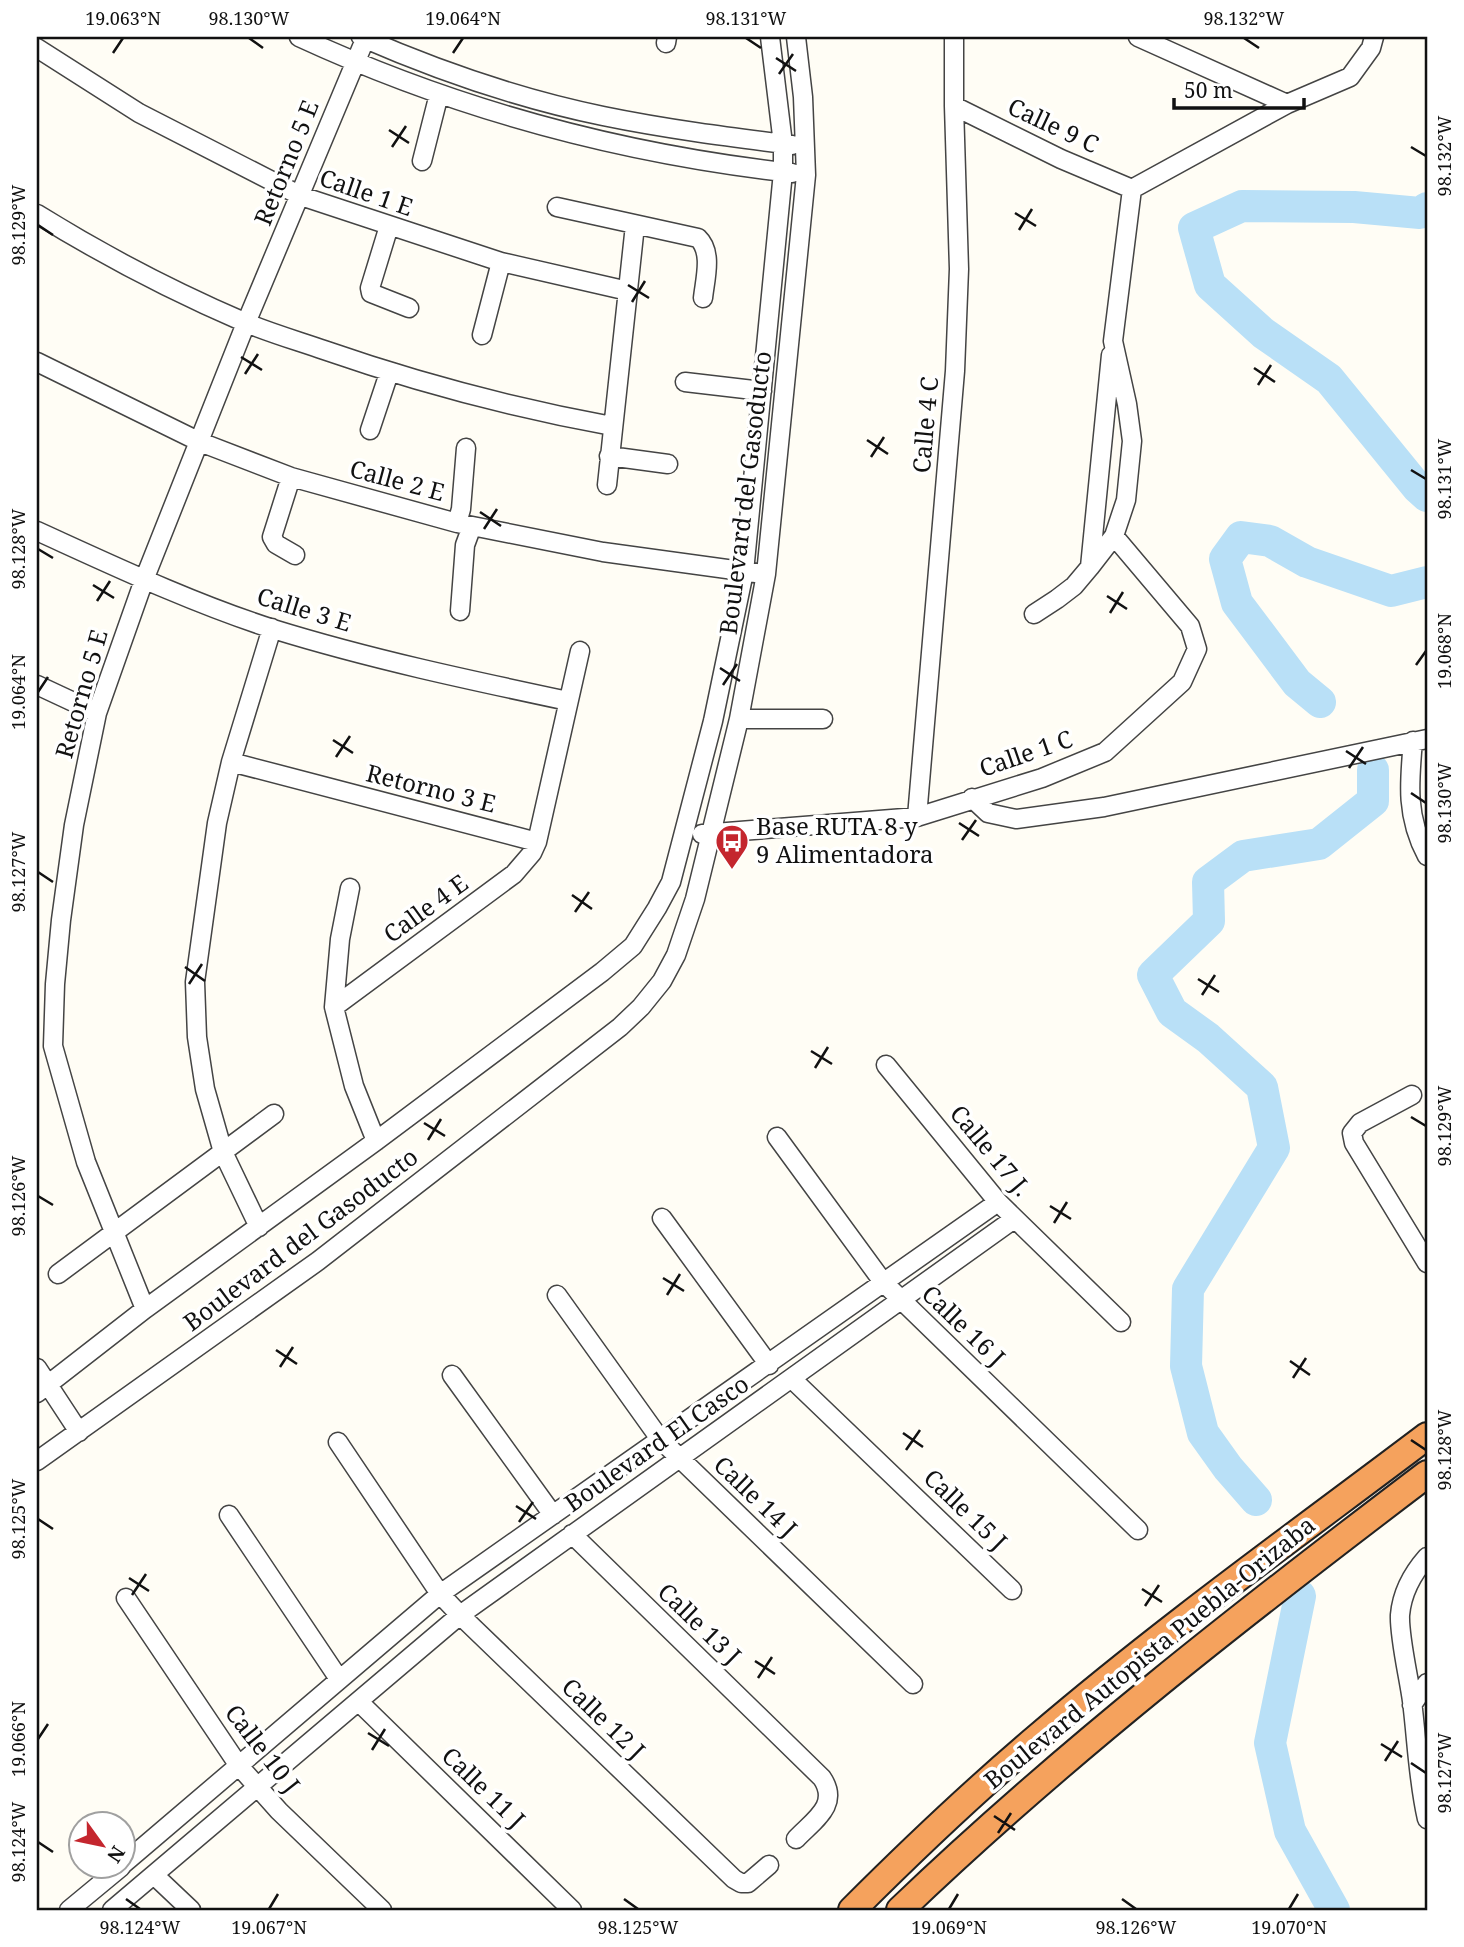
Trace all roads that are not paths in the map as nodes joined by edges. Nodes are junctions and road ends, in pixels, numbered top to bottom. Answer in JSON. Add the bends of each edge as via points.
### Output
{"nodes":[{"id":1,"x":299,"y":37,"type":"edge"},
{"id":2,"x":364,"y":37,"type":"edge"},
{"id":3,"x":770,"y":37,"type":"edge"},
{"id":4,"x":796,"y":37,"type":"edge"},
{"id":5,"x":954,"y":37,"type":"edge"},
{"id":6,"x":1138,"y":37,"type":"edge"},
{"id":7,"x":1374,"y":37,"type":"edge"},
{"id":8,"x":37,"y":48,"type":"edge"},
{"id":9,"x":355,"y":63,"type":"junction"},
{"id":10,"x":439,"y":94,"type":"junction"},
{"id":11,"x":1287,"y":104,"type":"junction"},
{"id":12,"x":954,"y":106,"type":"junction"},
{"id":13,"x":783,"y":144,"type":"junction"},
{"id":14,"x":806,"y":147,"type":"junction"},
{"id":15,"x":422,"y":161,"type":"dead end"},
{"id":16,"x":783,"y":172,"type":"junction"},
{"id":17,"x":806,"y":175,"type":"junction"},
{"id":18,"x":1132,"y":189,"type":"junction"},
{"id":19,"x":301,"y":196,"type":"junction"},
{"id":20,"x":557,"y":207,"type":"dead end"},
{"id":21,"x":37,"y":214,"type":"edge"},
{"id":22,"x":635,"y":225,"type":"junction"},
{"id":23,"x":389,"y":226,"type":"junction"},
{"id":24,"x":501,"y":262,"type":"junction"},
{"id":25,"x":628,"y":291,"type":"junction"},
{"id":26,"x":703,"y":298,"type":"dead end"},
{"id":27,"x":410,"y":308,"type":"dead end"},
{"id":28,"x":246,"y":323,"type":"junction"},
{"id":29,"x":482,"y":335,"type":"dead end"},
{"id":30,"x":1113,"y":341,"type":"junction"},
{"id":31,"x":37,"y":362,"type":"edge"},
{"id":32,"x":389,"y":373,"type":"junction"},
{"id":33,"x":685,"y":382,"type":"dead end"},
{"id":34,"x":762,"y":391,"type":"junction"},
{"id":35,"x":612,"y":426,"type":"junction"},
{"id":36,"x":370,"y":430,"type":"dead end"},
{"id":37,"x":200,"y":442,"type":"junction"},
{"id":38,"x":466,"y":448,"type":"dead end"},
{"id":39,"x":609,"y":456,"type":"junction"},
{"id":40,"x":668,"y":464,"type":"dead end"},
{"id":41,"x":291,"y":477,"type":"junction"},
{"id":42,"x":607,"y":485,"type":"dead end"},
{"id":43,"x":464,"y":525,"type":"junction"},
{"id":44,"x":37,"y":531,"type":"edge"},
{"id":45,"x":1114,"y":536,"type":"junction"},
{"id":46,"x":295,"y":555,"type":"dead end"},
{"id":47,"x":1090,"y":567,"type":"junction"},
{"id":48,"x":744,"y":572,"type":"junction"},
{"id":49,"x":766,"y":574,"type":"junction"},
{"id":50,"x":144,"y":580,"type":"junction"},
{"id":51,"x":460,"y":611,"type":"dead end"},
{"id":52,"x":1034,"y":614,"type":"dead end"},
{"id":53,"x":272,"y":628,"type":"junction"},
{"id":54,"x":580,"y":651,"type":"dead end"},
{"id":55,"x":37,"y":685,"type":"edge"},
{"id":56,"x":568,"y":701,"type":"junction"},
{"id":57,"x":97,"y":713,"type":"junction"},
{"id":58,"x":740,"y":719,"type":"junction"},
{"id":59,"x":823,"y":719,"type":"dead end"},
{"id":60,"x":1420,"y":740,"type":"edge"},
{"id":61,"x":231,"y":762,"type":"junction"},
{"id":62,"x":972,"y":798,"type":"junction"},
{"id":63,"x":917,"y":817,"type":"junction"},
{"id":64,"x":685,"y":833,"type":"junction"},
{"id":65,"x":710,"y":835,"type":"junction"},
{"id":66,"x":537,"y":842,"type":"junction"},
{"id":67,"x":1427,"y":856,"type":"edge"},
{"id":68,"x":350,"y":888,"type":"dead end"},
{"id":69,"x":334,"y":1007,"type":"junction"},
{"id":70,"x":886,"y":1065,"type":"dead end"},
{"id":71,"x":1412,"y":1095,"type":"dead end"},
{"id":72,"x":274,"y":1114,"type":"dead end"},
{"id":73,"x":777,"y":1137,"type":"dead end"},
{"id":74,"x":376,"y":1141,"type":"junction"},
{"id":75,"x":223,"y":1152,"type":"junction"},
{"id":76,"x":998,"y":1202,"type":"junction"},
{"id":77,"x":662,"y":1218,"type":"dead end"},
{"id":78,"x":1014,"y":1219,"type":"junction"},
{"id":79,"x":259,"y":1227,"type":"junction"},
{"id":80,"x":113,"y":1234,"type":"junction"},
{"id":81,"x":1427,"y":1263,"type":"edge"},
{"id":82,"x":58,"y":1274,"type":"dead end"},
{"id":83,"x":883,"y":1282,"type":"junction"},
{"id":84,"x":558,"y":1295,"type":"dead end"},
{"id":85,"x":900,"y":1299,"type":"junction"},
{"id":86,"x":145,"y":1309,"type":"junction"},
{"id":87,"x":1121,"y":1322,"type":"dead end"},
{"id":88,"x":769,"y":1365,"type":"junction"},
{"id":89,"x":37,"y":1368,"type":"edge"},
{"id":90,"x":452,"y":1375,"type":"dead end"},
{"id":91,"x":792,"y":1379,"type":"junction"},
{"id":92,"x":42,"y":1389,"type":"edge"},
{"id":93,"x":79,"y":1432,"type":"junction"},
{"id":94,"x":1427,"y":1436,"type":"edge"},
{"id":95,"x":660,"y":1439,"type":"junction"},
{"id":96,"x":338,"y":1442,"type":"dead end"},
{"id":97,"x":679,"y":1457,"type":"junction"},
{"id":98,"x":37,"y":1461,"type":"edge"},
{"id":99,"x":1427,"y":1474,"type":"edge"},
{"id":100,"x":229,"y":1515,"type":"dead end"},
{"id":101,"x":553,"y":1515,"type":"junction"},
{"id":102,"x":1138,"y":1530,"type":"dead end"},
{"id":103,"x":572,"y":1534,"type":"junction"},
{"id":104,"x":1427,"y":1558,"type":"edge"},
{"id":105,"x":436,"y":1588,"type":"junction"},
{"id":106,"x":1012,"y":1590,"type":"dead end"},
{"id":107,"x":126,"y":1598,"type":"dead end"},
{"id":108,"x":460,"y":1615,"type":"junction"},
{"id":109,"x":339,"y":1679,"type":"junction"},
{"id":110,"x":1427,"y":1682,"type":"edge"},
{"id":111,"x":913,"y":1684,"type":"dead end"},
{"id":112,"x":359,"y":1702,"type":"junction"},
{"id":113,"x":1412,"y":1705,"type":"junction"},
{"id":114,"x":239,"y":1766,"type":"junction"},
{"id":115,"x":257,"y":1787,"type":"junction"},
{"id":116,"x":1427,"y":1819,"type":"edge"},
{"id":117,"x":796,"y":1839,"type":"dead end"},
{"id":118,"x":136,"y":1854,"type":"edge"},
{"id":119,"x":769,"y":1865,"type":"dead end"},
{"id":120,"x":154,"y":1875,"type":"junction"},
{"id":121,"x":104,"y":1881,"type":"edge"},
{"id":122,"x":69,"y":1910,"type":"edge"},
{"id":123,"x":112,"y":1910,"type":"edge"},
{"id":124,"x":191,"y":1910,"type":"edge"},
{"id":125,"x":382,"y":1910,"type":"edge"},
{"id":126,"x":572,"y":1910,"type":"edge"},
{"id":127,"x":852,"y":1910,"type":"edge"},
{"id":128,"x":900,"y":1910,"type":"edge"}],
"edges":[{"from":1,"to":9,"type":"street"},
{"from":2,"to":9,"type":"street","name":"Retorno 5 E"},
{"from":2,"to":13,"type":"street","via":[[436,68],[554,104],[653,125]]},
{"from":3,"to":13,"type":"street","name":"Boulevard del Gasoducto"},
{"from":4,"to":14,"type":"street","name":"Boulevard del Gasoducto"},
{"from":5,"to":12,"type":"street","name":"Calle 4 C"},
{"from":6,"to":11,"type":"street"},
{"from":7,"to":11,"type":"street","via":[[1350,77]]},
{"from":8,"to":19,"type":"street","name":"Calle 1 E","via":[[139,113]]},
{"from":9,"to":10,"type":"street"},
{"from":9,"to":19,"type":"street","name":"Retorno 5 E"},
{"from":10,"to":15,"type":"street"},
{"from":10,"to":16,"type":"street","via":[[598,140]]},
{"from":11,"to":18,"type":"street"},
{"from":12,"to":18,"type":"street","name":"Calle 9 C"},
{"from":12,"to":63,"type":"street","name":"Calle 4 C","via":[[959,269],[955,371]]},
{"from":13,"to":14,"type":"street"},
{"from":13,"to":16,"type":"street","name":"Boulevard del Gasoducto"},
{"from":14,"to":17,"type":"street","name":"Boulevard del Gasoducto"},
{"from":16,"to":17,"type":"street"},
{"from":16,"to":34,"type":"street","name":"Boulevard del Gasoducto"},
{"from":17,"to":49,"type":"street","name":"Boulevard del Gasoducto"},
{"from":18,"to":30,"type":"street"},
{"from":19,"to":23,"type":"street","name":"Calle 1 E"},
{"from":19,"to":28,"type":"street","name":"Retorno 5 E"},
{"from":20,"to":22,"type":"street"},
{"from":21,"to":28,"type":"street","via":[[152,279]]},
{"from":22,"to":25,"type":"street"},
{"from":22,"to":26,"type":"street","via":[[698,238],[705,244]]},
{"from":23,"to":24,"type":"street","name":"Calle 1 E"},
{"from":23,"to":27,"type":"street","via":[[371,293]]},
{"from":24,"to":25,"type":"street","name":"Calle 1 E"},
{"from":24,"to":29,"type":"street"},
{"from":25,"to":35,"type":"street"},
{"from":28,"to":32,"type":"street"},
{"from":28,"to":37,"type":"street","name":"Retorno 5 E"},
{"from":30,"to":45,"type":"street","via":[[1132,440],[1126,500]]},
{"from":30,"to":47,"type":"street"},
{"from":31,"to":37,"type":"street","name":"Calle 2 E"},
{"from":32,"to":35,"type":"street","via":[[529,411]]},
{"from":32,"to":36,"type":"street"},
{"from":33,"to":34,"type":"street"},
{"from":34,"to":48,"type":"street","name":"Boulevard del Gasoducto"},
{"from":35,"to":39,"type":"street"},
{"from":37,"to":41,"type":"street","name":"Calle 2 E"},
{"from":37,"to":50,"type":"street","name":"Retorno 5 E"},
{"from":38,"to":43,"type":"street"},
{"from":39,"to":40,"type":"street"},
{"from":39,"to":42,"type":"street"},
{"from":41,"to":43,"type":"street","name":"Calle 2 E"},
{"from":41,"to":46,"type":"street","via":[[272,537]]},
{"from":43,"to":48,"type":"street","name":"Calle 2 E","via":[[603,552]]},
{"from":43,"to":51,"type":"street"},
{"from":44,"to":50,"type":"street","name":"Calle 3 E"},
{"from":45,"to":47,"type":"street"},
{"from":45,"to":62,"type":"street","name":"Calle 1 C","via":[[1190,626],[1197,649],[1182,682],[1105,752],[1042,778]]},
{"from":47,"to":52,"type":"street","via":[[1066,593]]},
{"from":48,"to":49,"type":"street","name":"Calle 2 E"},
{"from":48,"to":64,"type":"street","name":"Boulevard del Gasoducto"},
{"from":49,"to":58,"type":"street","name":"Boulevard del Gasoducto"},
{"from":50,"to":53,"type":"street","name":"Calle 3 E"},
{"from":50,"to":57,"type":"street","name":"Retorno 5 E"},
{"from":53,"to":56,"type":"street","name":"Calle 3 E","via":[[425,671]]},
{"from":53,"to":61,"type":"street"},
{"from":54,"to":56,"type":"street"},
{"from":55,"to":57,"type":"street"},
{"from":56,"to":66,"type":"street"},
{"from":57,"to":80,"type":"street","name":"Retorno 5 E","via":[[61,920],[53,1046],[86,1162]]},
{"from":58,"to":59,"type":"street"},
{"from":58,"to":65,"type":"street","name":"Boulevard del Gasoducto"},
{"from":60,"to":62,"type":"street","via":[[1104,807],[1016,819],[988,813]]},
{"from":60,"to":67,"type":"street","via":[[1409,789],[1417,836]]},
{"from":61,"to":66,"type":"street","name":"Retorno 3 E"},
{"from":61,"to":75,"type":"street","via":[[217,823],[195,982],[205,1089]]},
{"from":62,"to":63,"type":"street","name":"Calle 1 C"},
{"from":63,"to":65,"type":"street","name":"Calle 1 C"},
{"from":64,"to":65,"type":"street","name":"Calle 1 C"},
{"from":64,"to":74,"type":"street","name":"Boulevard del Gasoducto","via":[[671,882],[633,946]]},
{"from":65,"to":93,"type":"street","name":"Boulevard del Gasoducto","via":[[676,955],[662,981],[634,1014],[318,1262]]},
{"from":66,"to":69,"type":"street","name":"Calle 4 E","via":[[514,874]]},
{"from":68,"to":69,"type":"street"},
{"from":69,"to":74,"type":"street","via":[[354,1086]]},
{"from":70,"to":76,"type":"street","name":"Calle 17 J."},
{"from":71,"to":81,"type":"street","via":[[1360,1123],[1352,1133]]},
{"from":72,"to":75,"type":"street"},
{"from":73,"to":83,"type":"street","name":"Calle 16 J"},
{"from":74,"to":79,"type":"street","name":"Boulevard del Gasoducto"},
{"from":75,"to":79,"type":"street"},
{"from":75,"to":80,"type":"street"},
{"from":76,"to":78,"type":"street","name":"Calle 17 J."},
{"from":76,"to":83,"type":"street","name":"Boulevard El Casco"},
{"from":77,"to":88,"type":"street"},
{"from":78,"to":85,"type":"street","name":"Boulevard El Casco"},
{"from":78,"to":87,"type":"street","name":"Calle 17 J."},
{"from":79,"to":86,"type":"street","name":"Boulevard del Gasoducto"},
{"from":80,"to":82,"type":"street"},
{"from":80,"to":86,"type":"street","name":"Retorno 5 E"},
{"from":83,"to":85,"type":"street","name":"Calle 16 J"},
{"from":83,"to":88,"type":"street","name":"Boulevard El Casco"},
{"from":84,"to":95,"type":"street","name":"Calle 14 J"},
{"from":85,"to":91,"type":"street","name":"Boulevard El Casco"},
{"from":85,"to":102,"type":"street","name":"Calle 16 J"},
{"from":86,"to":92,"type":"street","name":"Boulevard del Gasoducto"},
{"from":88,"to":95,"type":"street","name":"Boulevard El Casco"},
{"from":89,"to":92,"type":"street"},
{"from":90,"to":101,"type":"street"},
{"from":91,"to":97,"type":"street","name":"Boulevard El Casco"},
{"from":91,"to":106,"type":"street","name":"Calle 15 J"},
{"from":92,"to":93,"type":"street"},
{"from":93,"to":98,"type":"street","name":"Boulevard del Gasoducto"},
{"from":94,"to":127,"type":"highway","name":"Boulevard Autopista Puebla-Orizaba","via":[[1091,1693],[989,1779]]},
{"from":95,"to":97,"type":"street","name":"Calle 14 J"},
{"from":95,"to":101,"type":"street","name":"Boulevard El Casco"},
{"from":96,"to":105,"type":"street","name":"Calle 12 J"},
{"from":97,"to":103,"type":"street","name":"Boulevard El Casco"},
{"from":97,"to":111,"type":"street","name":"Calle 14 J"},
{"from":99,"to":128,"type":"highway","name":"Boulevard Autopista Puebla-Orizaba","via":[[1111,1721]]},
{"from":100,"to":109,"type":"street"},
{"from":101,"to":105,"type":"street","name":"Boulevard El Casco"},
{"from":103,"to":108,"type":"street","name":"Boulevard El Casco"},
{"from":103,"to":117,"type":"street","name":"Calle 13 J","via":[[821,1778],[829,1789],[829,1799]]},
{"from":104,"to":113,"type":"street","via":[[1414,1572],[1400,1616]]},
{"from":105,"to":108,"type":"street","name":"Calle 12 J"},
{"from":105,"to":109,"type":"street","name":"Boulevard El Casco"},
{"from":107,"to":114,"type":"street","name":"Calle 10 J"},
{"from":108,"to":112,"type":"street","name":"Boulevard El Casco"},
{"from":108,"to":119,"type":"street","name":"Calle 12 J","via":[[734,1879],[748,1883]]},
{"from":109,"to":114,"type":"street","name":"Boulevard El Casco"},
{"from":110,"to":113,"type":"street"},
{"from":112,"to":115,"type":"street","name":"Boulevard El Casco"},
{"from":112,"to":126,"type":"street","name":"Calle 11 J"},
{"from":113,"to":116,"type":"street"},
{"from":114,"to":115,"type":"street","name":"Calle 10 J"},
{"from":114,"to":118,"type":"street","name":"Boulevard El Casco"},
{"from":115,"to":120,"type":"street","name":"Boulevard El Casco"},
{"from":115,"to":125,"type":"street","name":"Calle 10 J"},
{"from":120,"to":123,"type":"street","name":"Boulevard El Casco"},
{"from":120,"to":124,"type":"street"},
{"from":121,"to":122,"type":"street","name":"Boulevard El Casco"}]}
